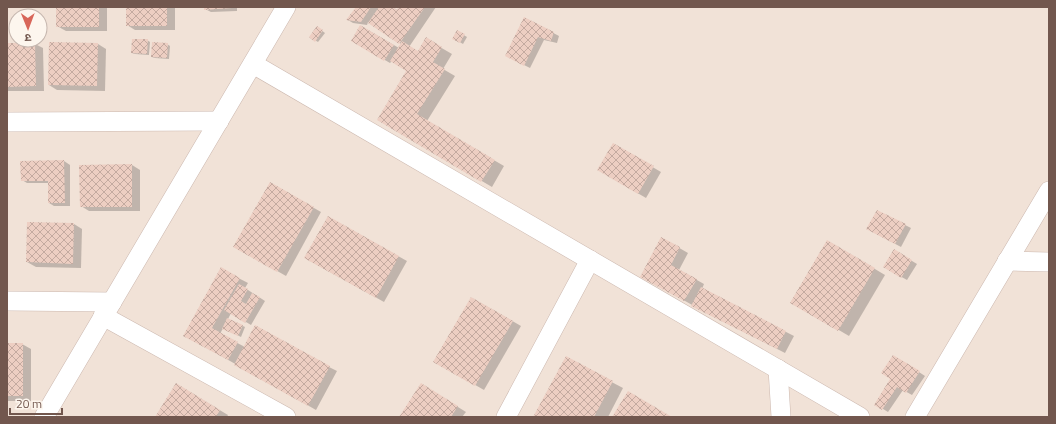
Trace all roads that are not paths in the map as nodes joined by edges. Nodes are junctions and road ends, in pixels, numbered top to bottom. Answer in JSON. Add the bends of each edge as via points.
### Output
{"nodes":[{"id":1,"x":286,"y":7,"type":"edge"},
{"id":2,"x":253,"y":64,"type":"junction"},
{"id":3,"x":219,"y":121,"type":"junction"},
{"id":4,"x":7,"y":122,"type":"edge"},
{"id":5,"x":1049,"y":191,"type":"edge"},
{"id":6,"x":590,"y":260,"type":"junction"},
{"id":7,"x":1007,"y":261,"type":"junction"},
{"id":8,"x":1049,"y":262,"type":"edge"},
{"id":9,"x":7,"y":301,"type":"edge"},
{"id":10,"x":107,"y":309,"type":"junction"},
{"id":11,"x":778,"y":369,"type":"junction"},
{"id":12,"x":44,"y":417,"type":"edge"},
{"id":13,"x":286,"y":417,"type":"edge"},
{"id":14,"x":506,"y":417,"type":"edge"},
{"id":15,"x":781,"y":417,"type":"edge"},
{"id":16,"x":860,"y":417,"type":"edge"},
{"id":17,"x":914,"y":417,"type":"edge"}],
"edges":[{"from":1,"to":2,"type":"street"},
{"from":2,"to":3,"type":"street"},
{"from":2,"to":6,"type":"street"},
{"from":3,"to":4,"type":"street"},
{"from":3,"to":10,"type":"street"},
{"from":5,"to":7,"type":"street"},
{"from":6,"to":11,"type":"street"},
{"from":6,"to":14,"type":"street"},
{"from":7,"to":8,"type":"street"},
{"from":7,"to":17,"type":"street"},
{"from":9,"to":10,"type":"street"},
{"from":10,"to":12,"type":"street"},
{"from":10,"to":13,"type":"street"},
{"from":11,"to":15,"type":"street"},
{"from":11,"to":16,"type":"street"}]}
